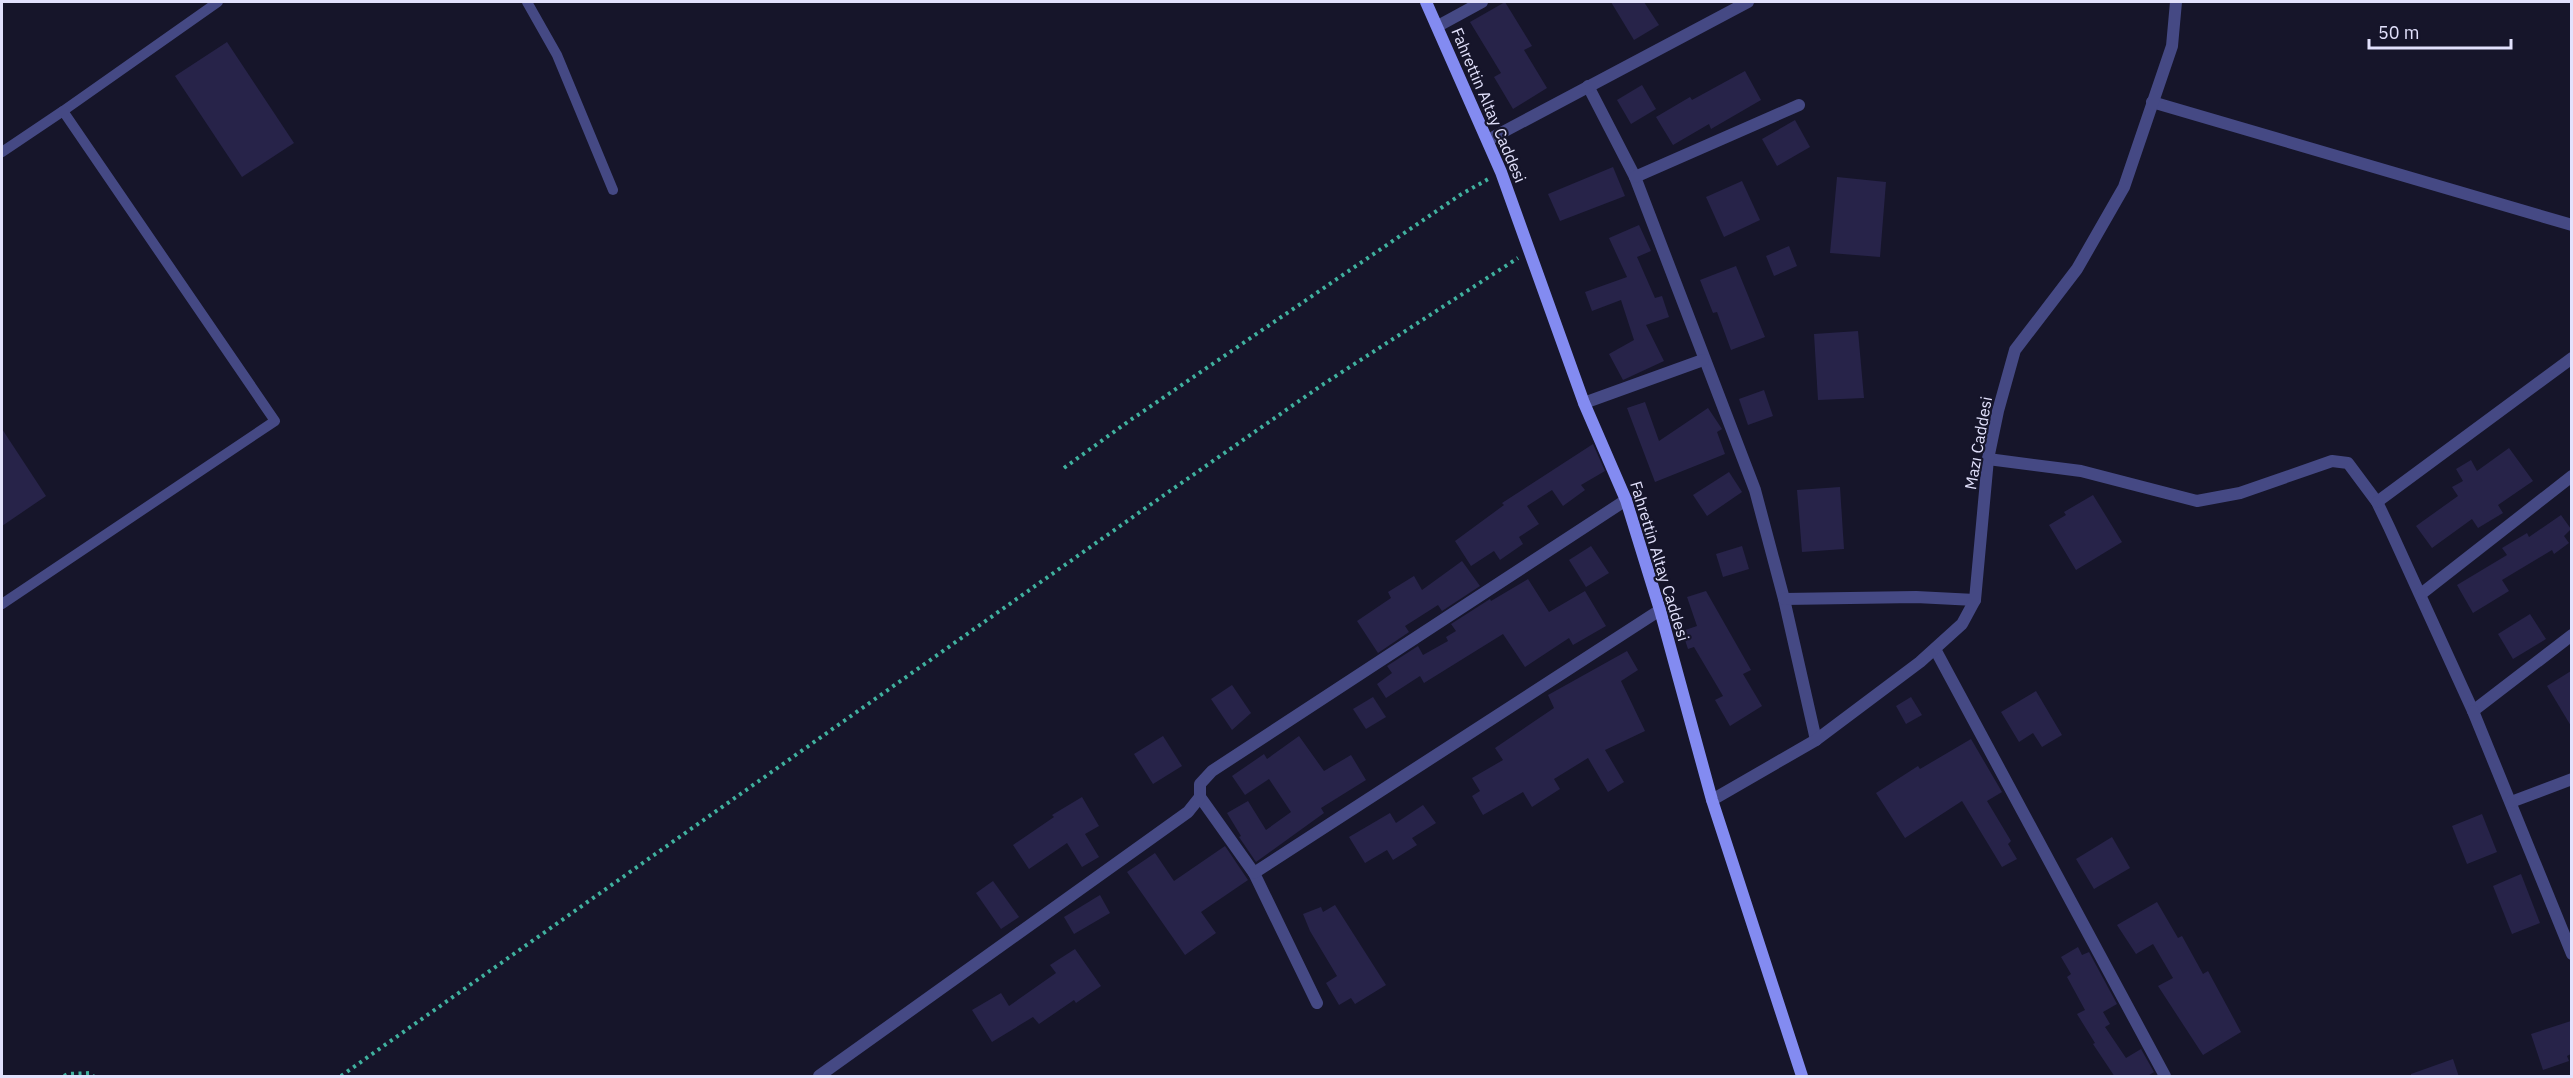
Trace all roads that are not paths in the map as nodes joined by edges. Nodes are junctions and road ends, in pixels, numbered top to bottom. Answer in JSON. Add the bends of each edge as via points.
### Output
{"nodes":[{"id":1,"x":218,"y":2,"type":"edge"},
{"id":2,"x":527,"y":2,"type":"edge"},
{"id":3,"x":1426,"y":2,"type":"edge"},
{"id":4,"x":1482,"y":2,"type":"edge"},
{"id":5,"x":1748,"y":2,"type":"edge"},
{"id":6,"x":2176,"y":2,"type":"edge"},
{"id":7,"x":1438,"y":26,"type":"junction"},
{"id":8,"x":1588,"y":86,"type":"junction"},
{"id":9,"x":2152,"y":102,"type":"junction"},
{"id":10,"x":1799,"y":105,"type":"dead end"},
{"id":11,"x":63,"y":111,"type":"junction"},
{"id":12,"x":1488,"y":140,"type":"junction"},
{"id":13,"x":2,"y":152,"type":"edge"},
{"id":14,"x":1635,"y":177,"type":"junction"},
{"id":15,"x":613,"y":190,"type":"dead end"},
{"id":16,"x":2571,"y":225,"type":"edge"},
{"id":17,"x":2571,"y":358,"type":"edge"},
{"id":18,"x":1703,"y":360,"type":"junction"},
{"id":19,"x":1584,"y":403,"type":"junction"},
{"id":20,"x":1988,"y":459,"type":"junction"},
{"id":21,"x":2571,"y":476,"type":"edge"},
{"id":22,"x":1626,"y":500,"type":"junction"},
{"id":23,"x":2377,"y":502,"type":"junction"},
{"id":24,"x":2421,"y":594,"type":"junction"},
{"id":25,"x":1784,"y":599,"type":"junction"},
{"id":26,"x":1975,"y":600,"type":"junction"},
{"id":27,"x":2,"y":604,"type":"edge"},
{"id":28,"x":1660,"y":610,"type":"junction"},
{"id":29,"x":2571,"y":635,"type":"edge"},
{"id":30,"x":1935,"y":649,"type":"junction"},
{"id":31,"x":2473,"y":711,"type":"junction"},
{"id":32,"x":1816,"y":740,"type":"junction"},
{"id":33,"x":2571,"y":779,"type":"edge"},
{"id":34,"x":1200,"y":797,"type":"junction"},
{"id":35,"x":1712,"y":800,"type":"junction"},
{"id":36,"x":2511,"y":802,"type":"junction"},
{"id":37,"x":1254,"y":873,"type":"junction"},
{"id":38,"x":2571,"y":951,"type":"edge"},
{"id":39,"x":1317,"y":1003,"type":"dead end"},
{"id":40,"x":819,"y":1077,"type":"edge"},
{"id":41,"x":1802,"y":1077,"type":"edge"},
{"id":42,"x":2165,"y":1077,"type":"edge"}],
"edges":[{"from":1,"to":11,"type":"lane"},
{"from":2,"to":15,"type":"lane","via":[[557,55]]},
{"from":3,"to":7,"type":"street","name":"Fahrettin Altay Caddesi"},
{"from":4,"to":7,"type":"street"},
{"from":5,"to":8,"type":"street"},
{"from":6,"to":9,"type":"street","name":"Mazı Caddesi","via":[[2172,46]]},
{"from":7,"to":12,"type":"street","name":"Fahrettin Altay Caddesi"},
{"from":8,"to":12,"type":"street"},
{"from":8,"to":14,"type":"street"},
{"from":9,"to":16,"type":"street"},
{"from":9,"to":20,"type":"street","name":"Mazı Caddesi","via":[[2124,187],[2077,269],[2015,350]]},
{"from":10,"to":14,"type":"street"},
{"from":11,"to":13,"type":"lane"},
{"from":11,"to":27,"type":"lane","via":[[275,421]]},
{"from":12,"to":19,"type":"street","name":"Fahrettin Altay Caddesi"},
{"from":14,"to":18,"type":"street"},
{"from":17,"to":23,"type":"street"},
{"from":18,"to":19,"type":"street"},
{"from":18,"to":25,"type":"street","via":[[1755,490]]},
{"from":19,"to":22,"type":"street","name":"Fahrettin Altay Caddesi"},
{"from":20,"to":23,"type":"street","via":[[2081,471],[2197,501],[2241,493],[2332,461],[2348,463]]},
{"from":20,"to":26,"type":"street","name":"Mazı Caddesi"},
{"from":21,"to":24,"type":"street"},
{"from":22,"to":28,"type":"street","name":"Fahrettin Altay Caddesi"},
{"from":22,"to":34,"type":"street","via":[[1212,771],[1200,784]]},
{"from":23,"to":24,"type":"street"},
{"from":24,"to":31,"type":"street"},
{"from":25,"to":26,"type":"street"},
{"from":25,"to":32,"type":"street"},
{"from":26,"to":30,"type":"street","name":"Mazı Caddesi","via":[[1962,624]]},
{"from":28,"to":35,"type":"street","name":"Fahrettin Altay Caddesi"},
{"from":28,"to":37,"type":"street"},
{"from":29,"to":31,"type":"street"},
{"from":30,"to":32,"type":"street","name":"Mazı Caddesi"},
{"from":30,"to":42,"type":"street"},
{"from":31,"to":36,"type":"street"},
{"from":32,"to":35,"type":"street","name":"Mazı Caddesi"},
{"from":33,"to":36,"type":"street"},
{"from":34,"to":37,"type":"street"},
{"from":34,"to":40,"type":"street","via":[[1188,812]]},
{"from":35,"to":41,"type":"street","name":"Fahrettin Altay Caddesi"},
{"from":36,"to":38,"type":"street"},
{"from":37,"to":39,"type":"street"}]}
